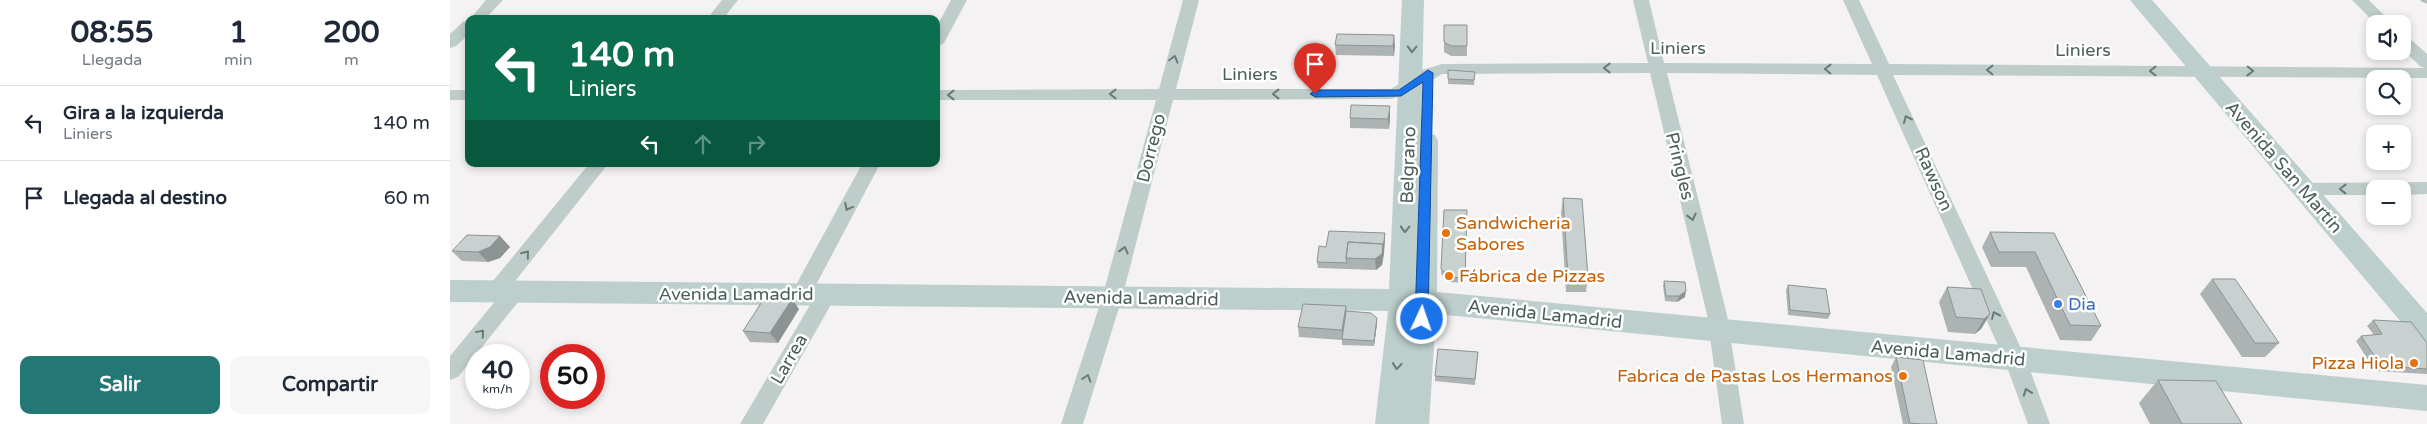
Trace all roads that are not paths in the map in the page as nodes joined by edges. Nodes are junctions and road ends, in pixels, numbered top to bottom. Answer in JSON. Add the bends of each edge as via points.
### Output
{"nodes":[{"id":1,"x":495,"y":0,"type":"edge"},
{"id":2,"x":730,"y":0,"type":"edge"},
{"id":3,"x":959,"y":0,"type":"edge"},
{"id":4,"x":1191,"y":0,"type":"edge"},
{"id":5,"x":1413,"y":0,"type":"edge"},
{"id":6,"x":1429,"y":0,"type":"edge"},
{"id":7,"x":1641,"y":0,"type":"edge"},
{"id":8,"x":1851,"y":0,"type":"edge"},
{"id":9,"x":2141,"y":0,"type":"edge"},
{"id":10,"x":2360,"y":0,"type":"edge"},
{"id":11,"x":480,"y":15,"type":"edge"},
{"id":12,"x":718,"y":15,"type":"edge"},
{"id":13,"x":2376,"y":15,"type":"edge"},
{"id":14,"x":465,"y":29,"type":"edge"},
{"id":15,"x":940,"y":36,"type":"edge"},
{"id":16,"x":450,"y":43,"type":"edge"},
{"id":17,"x":2411,"y":48,"type":"edge"},
{"id":18,"x":2427,"y":63,"type":"edge"},
{"id":19,"x":1656,"y":68,"type":"junction"},
{"id":20,"x":1885,"y":70,"type":"junction"},
{"id":21,"x":2202,"y":71,"type":"junction"},
{"id":22,"x":2427,"y":73,"type":"edge"},
{"id":23,"x":1419,"y":80,"type":"junction"},
{"id":24,"x":1165,"y":93,"type":"junction"},
{"id":25,"x":450,"y":95,"type":"edge"},
{"id":26,"x":465,"y":95,"type":"edge"},
{"id":27,"x":940,"y":95,"type":"edge"},
{"id":28,"x":597,"y":167,"type":"edge"},
{"id":29,"x":870,"y":167,"type":"edge"},
{"id":30,"x":2427,"y":188,"type":"edge"},
{"id":31,"x":2302,"y":189,"type":"junction"},
{"id":32,"x":450,"y":291,"type":"edge"},
{"id":33,"x":505,"y":292,"type":"junction"},
{"id":34,"x":814,"y":294,"type":"junction"},
{"id":35,"x":1112,"y":298,"type":"junction"},
{"id":36,"x":1413,"y":301,"type":"junction"},
{"id":37,"x":1720,"y":331,"type":"junction"},
{"id":38,"x":2427,"y":333,"type":"edge"},
{"id":39,"x":2015,"y":359,"type":"junction"},
{"id":40,"x":450,"y":371,"type":"edge"},
{"id":41,"x":2427,"y":398,"type":"edge"},
{"id":42,"x":751,"y":424,"type":"edge"},
{"id":43,"x":1072,"y":424,"type":"edge"},
{"id":44,"x":1391,"y":424,"type":"edge"},
{"id":45,"x":1413,"y":424,"type":"edge"},
{"id":46,"x":1733,"y":424,"type":"edge"},
{"id":47,"x":2039,"y":424,"type":"edge"}],
"edges":[{"from":1,"to":11,"type":"street"},
{"from":2,"to":12,"type":"street"},
{"from":3,"to":15,"type":"street"},
{"from":24,"to":4,"type":"street","name":"Dorrego","one_way":true},
{"from":5,"to":23,"type":"street","name":"Belgrano","one_way":true},
{"from":6,"to":23,"type":"street","name":"Belgrano"},
{"from":7,"to":19,"type":"street","name":"Pringles"},
{"from":8,"to":20,"type":"street","name":"Rawson"},
{"from":9,"to":21,"type":"street","name":"Avenida San Martín"},
{"from":10,"to":13,"type":"street"},
{"from":14,"to":16,"type":"street"},
{"from":17,"to":18,"type":"street"},
{"from":20,"to":19,"type":"street","name":"Liniers","one_way":true},
{"from":19,"to":23,"type":"street","name":"Liniers","one_way":true,"via":[[1442,69]]},
{"from":19,"to":37,"type":"street","name":"Pringles","one_way":true},
{"from":21,"to":20,"type":"street","name":"Liniers","one_way":true},
{"from":39,"to":20,"type":"street","name":"Rawson","one_way":true},
{"from":21,"to":22,"type":"street","name":"Liniers","one_way":true},
{"from":21,"to":31,"type":"street","name":"Avenida San Martín"},
{"from":23,"to":24,"type":"street","name":"Liniers","one_way":true,"via":[[1401,93],[1391,94]]},
{"from":23,"to":36,"type":"street","name":"Belgrano"},
{"from":24,"to":27,"type":"street","name":"Liniers","one_way":true},
{"from":35,"to":24,"type":"street","name":"Dorrego","one_way":true},
{"from":25,"to":26,"type":"street"},
{"from":33,"to":28,"type":"street","one_way":true},
{"from":29,"to":34,"type":"street","name":"Larrea","one_way":true},
{"from":30,"to":31,"type":"street","one_way":true},
{"from":31,"to":38,"type":"street","name":"Avenida San Martín"},
{"from":32,"to":33,"type":"street","name":"Avenida Lamadrid"},
{"from":33,"to":34,"type":"street","name":"Avenida Lamadrid"},
{"from":40,"to":33,"type":"street","one_way":true},
{"from":34,"to":35,"type":"street","name":"Avenida Lamadrid"},
{"from":34,"to":42,"type":"street","name":"Larrea"},
{"from":35,"to":36,"type":"street","name":"Avenida Lamadrid"},
{"from":43,"to":35,"type":"street","name":"Dorrego","one_way":true},
{"from":36,"to":37,"type":"street","name":"Avenida Lamadrid"},
{"from":36,"to":44,"type":"street","one_way":true},
{"from":36,"to":45,"type":"street"},
{"from":37,"to":39,"type":"street","name":"Avenida Lamadrid"},
{"from":37,"to":46,"type":"street","name":"Pringles"},
{"from":39,"to":41,"type":"street","name":"Avenida Lamadrid"},
{"from":47,"to":39,"type":"street","name":"Rawson","one_way":true}]}
